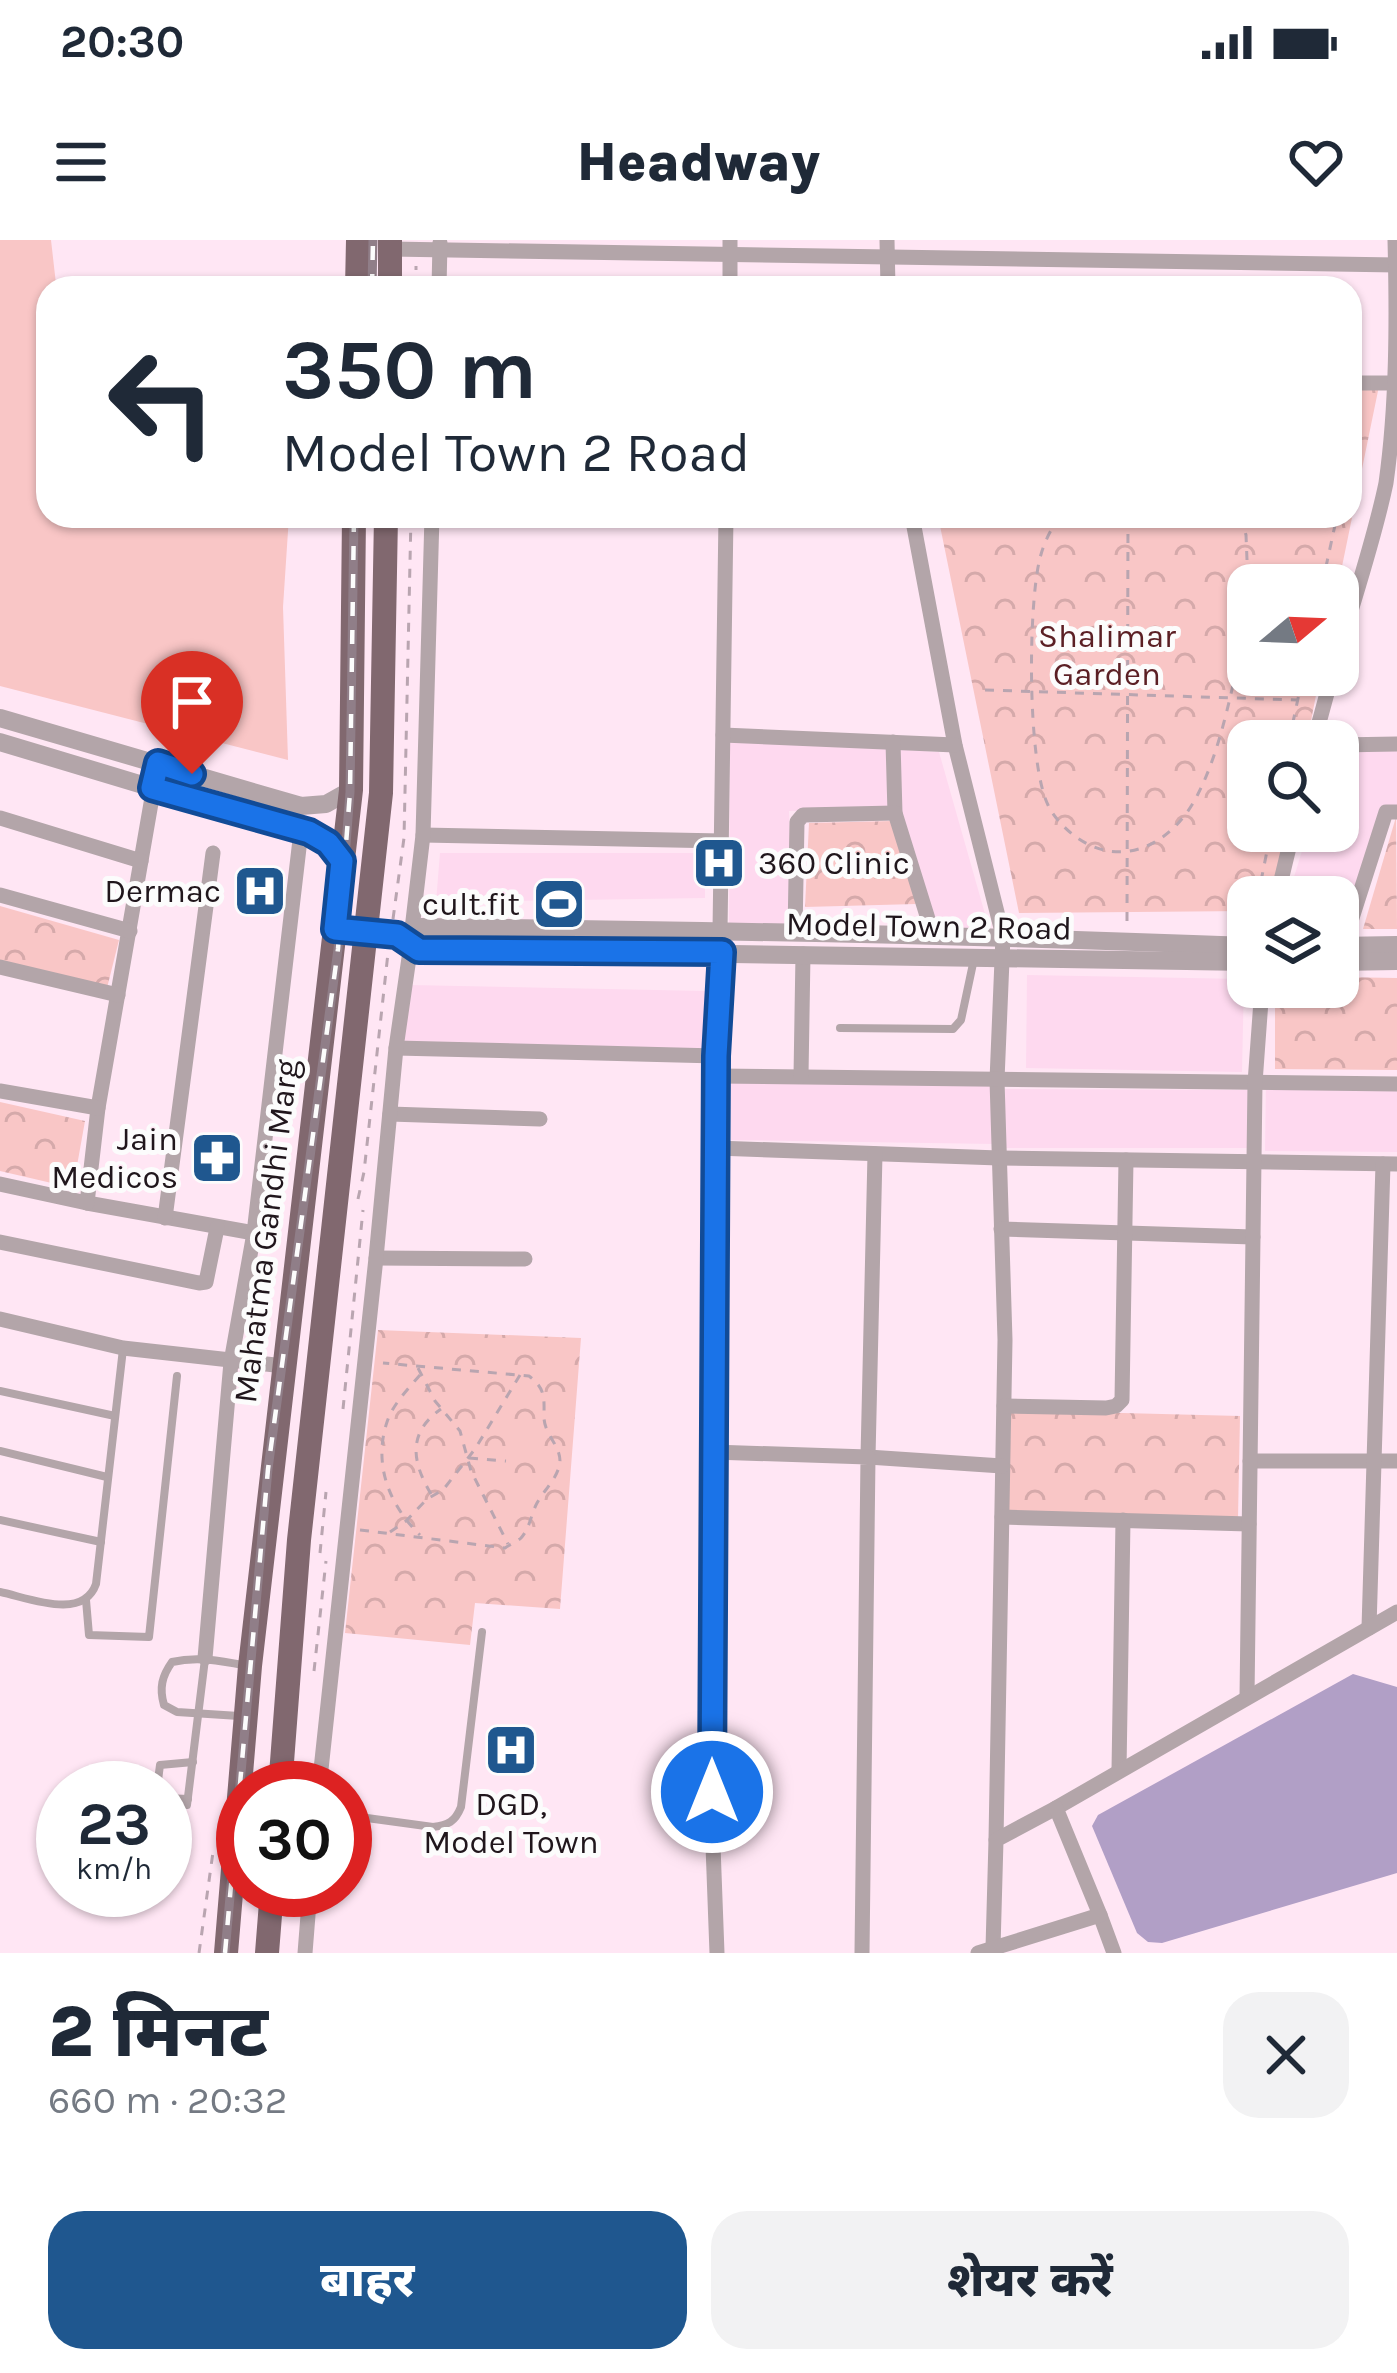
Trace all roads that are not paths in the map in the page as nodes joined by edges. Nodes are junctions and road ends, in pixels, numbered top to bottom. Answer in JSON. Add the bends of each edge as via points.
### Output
{"nodes":[{"id":1,"x":358,"y":240,"type":"edge"},
{"id":2,"x":1396,"y":240,"type":"edge"},
{"id":3,"x":390,"y":244,"type":"edge"},
{"id":4,"x":440,"y":245,"type":"edge"},
{"id":5,"x":730,"y":247,"type":"edge"},
{"id":6,"x":887,"y":248,"type":"edge"},
{"id":7,"x":1397,"y":265,"type":"edge"},
{"id":8,"x":357,"y":276,"type":"edge"},
{"id":9,"x":390,"y":276,"type":"edge"},
{"id":10,"x":439,"y":276,"type":"edge"},
{"id":11,"x":1362,"y":383,"type":"edge"},
{"id":12,"x":1397,"y":383,"type":"edge"},
{"id":13,"x":354,"y":528,"type":"edge"},
{"id":14,"x":386,"y":528,"type":"edge"},
{"id":15,"x":432,"y":528,"type":"edge"},
{"id":16,"x":726,"y":528,"type":"edge"},
{"id":17,"x":915,"y":528,"type":"edge"},
{"id":18,"x":1359,"y":579,"type":"edge"},
{"id":19,"x":0,"y":718,"type":"edge"},
{"id":20,"x":723,"y":735,"type":"junction"},
{"id":21,"x":0,"y":742,"type":"edge"},
{"id":22,"x":893,"y":742,"type":"junction"},
{"id":23,"x":1397,"y":744,"type":"edge"},
{"id":24,"x":955,"y":745,"type":"junction"},
{"id":25,"x":1359,"y":745,"type":"edge"},
{"id":26,"x":158,"y":763,"type":"junction"},
{"id":27,"x":152,"y":788,"type":"junction"},
{"id":28,"x":351,"y":790,"type":"junction"},
{"id":29,"x":1397,"y":812,"type":"edge"},
{"id":30,"x":895,"y":813,"type":"junction"},
{"id":31,"x":0,"y":818,"type":"edge"},
{"id":32,"x":302,"y":831,"type":"junction"},
{"id":33,"x":423,"y":835,"type":"junction"},
{"id":34,"x":722,"y":841,"type":"junction"},
{"id":35,"x":214,"y":853,"type":"dead end"},
{"id":36,"x":141,"y":861,"type":"junction"},
{"id":37,"x":342,"y":861,"type":"junction"},
{"id":38,"x":1359,"y":894,"type":"edge"},
{"id":39,"x":0,"y":895,"type":"edge"},
{"id":40,"x":335,"y":929,"type":"junction"},
{"id":41,"x":720,"y":930,"type":"junction"},
{"id":42,"x":130,"y":931,"type":"junction"},
{"id":43,"x":795,"y":933,"type":"junction"},
{"id":44,"x":933,"y":934,"type":"junction"},
{"id":45,"x":395,"y":935,"type":"junction"},
{"id":46,"x":1004,"y":936,"type":"junction"},
{"id":47,"x":1227,"y":945,"type":"edge"},
{"id":48,"x":1397,"y":946,"type":"edge"},
{"id":49,"x":1359,"y":949,"type":"edge"},
{"id":50,"x":722,"y":952,"type":"junction"},
{"id":51,"x":803,"y":954,"type":"junction"},
{"id":52,"x":1359,"y":954,"type":"edge"},
{"id":53,"x":975,"y":958,"type":"junction"},
{"id":54,"x":1004,"y":958,"type":"junction"},
{"id":55,"x":1397,"y":961,"type":"edge"},
{"id":56,"x":1227,"y":962,"type":"edge"},
{"id":57,"x":0,"y":968,"type":"edge"},
{"id":58,"x":118,"y":995,"type":"junction"},
{"id":59,"x":1261,"y":1008,"type":"edge"},
{"id":60,"x":840,"y":1028,"type":"dead end"},
{"id":61,"x":395,"y":1048,"type":"junction"},
{"id":62,"x":716,"y":1056,"type":"junction"},
{"id":63,"x":718,"y":1076,"type":"junction"},
{"id":64,"x":801,"y":1076,"type":"junction"},
{"id":65,"x":997,"y":1080,"type":"junction"},
{"id":66,"x":1256,"y":1083,"type":"junction"},
{"id":67,"x":1397,"y":1084,"type":"edge"},
{"id":68,"x":0,"y":1091,"type":"edge"},
{"id":69,"x":98,"y":1108,"type":"junction"},
{"id":70,"x":390,"y":1114,"type":"junction"},
{"id":71,"x":539,"y":1119,"type":"dead end"},
{"id":72,"x":716,"y":1148,"type":"junction"},
{"id":73,"x":875,"y":1154,"type":"junction"},
{"id":74,"x":999,"y":1158,"type":"junction"},
{"id":75,"x":1126,"y":1160,"type":"junction"},
{"id":76,"x":1254,"y":1162,"type":"junction"},
{"id":77,"x":1390,"y":1164,"type":"edge"},
{"id":78,"x":0,"y":1184,"type":"edge"},
{"id":79,"x":87,"y":1203,"type":"junction"},
{"id":80,"x":165,"y":1218,"type":"junction"},
{"id":81,"x":217,"y":1228,"type":"junction"},
{"id":82,"x":1001,"y":1229,"type":"junction"},
{"id":83,"x":254,"y":1233,"type":"junction"},
{"id":84,"x":1125,"y":1235,"type":"junction"},
{"id":85,"x":1253,"y":1238,"type":"junction"},
{"id":86,"x":0,"y":1242,"type":"edge"},
{"id":87,"x":376,"y":1258,"type":"junction"},
{"id":88,"x":525,"y":1259,"type":"dead end"},
{"id":89,"x":0,"y":1318,"type":"edge"},
{"id":90,"x":123,"y":1348,"type":"junction"},
{"id":91,"x":231,"y":1362,"type":"junction"},
{"id":92,"x":284,"y":1366,"type":"junction"},
{"id":93,"x":177,"y":1376,"type":"dead end"},
{"id":94,"x":0,"y":1391,"type":"edge"},
{"id":95,"x":1004,"y":1406,"type":"junction"},
{"id":96,"x":115,"y":1416,"type":"junction"},
{"id":97,"x":0,"y":1451,"type":"edge"},
{"id":98,"x":713,"y":1452,"type":"junction"},
{"id":99,"x":868,"y":1457,"type":"junction"},
{"id":100,"x":1250,"y":1461,"type":"junction"},
{"id":101,"x":1374,"y":1461,"type":"junction"},
{"id":102,"x":1397,"y":1461,"type":"edge"},
{"id":103,"x":1002,"y":1466,"type":"junction"},
{"id":104,"x":107,"y":1477,"type":"junction"},
{"id":105,"x":1002,"y":1517,"type":"junction"},
{"id":106,"x":0,"y":1520,"type":"edge"},
{"id":107,"x":1123,"y":1520,"type":"junction"},
{"id":108,"x":1249,"y":1524,"type":"junction"},
{"id":109,"x":101,"y":1542,"type":"junction"},
{"id":110,"x":0,"y":1592,"type":"edge"},
{"id":111,"x":86,"y":1600,"type":"junction"},
{"id":112,"x":1397,"y":1612,"type":"edge"},
{"id":113,"x":1369,"y":1628,"type":"junction"},
{"id":114,"x":482,"y":1632,"type":"dead end"},
{"id":115,"x":205,"y":1658,"type":"junction"},
{"id":116,"x":250,"y":1666,"type":"junction"},
{"id":117,"x":1247,"y":1697,"type":"junction"},
{"id":118,"x":199,"y":1713,"type":"junction"},
{"id":119,"x":246,"y":1717,"type":"junction"},
{"id":120,"x":282,"y":1761,"type":"edge"},
{"id":121,"x":322,"y":1761,"type":"edge"},
{"id":122,"x":193,"y":1762,"type":"joint"},
{"id":123,"x":192,"y":1770,"type":"edge"},
{"id":124,"x":1119,"y":1770,"type":"junction"},
{"id":125,"x":1056,"y":1808,"type":"junction"},
{"id":126,"x":372,"y":1819,"type":"edge"},
{"id":127,"x":996,"y":1840,"type":"junction"},
{"id":128,"x":1100,"y":1915,"type":"junction"},
{"id":129,"x":270,"y":1917,"type":"edge"},
{"id":130,"x":308,"y":1917,"type":"edge"},
{"id":131,"x":986,"y":1951,"type":"edge"},
{"id":132,"x":226,"y":1953,"type":"edge"},
{"id":133,"x":267,"y":1953,"type":"edge"},
{"id":134,"x":305,"y":1953,"type":"edge"},
{"id":135,"x":717,"y":1953,"type":"edge"},
{"id":136,"x":862,"y":1953,"type":"edge"},
{"id":137,"x":1114,"y":1953,"type":"edge"}],
"edges":[{"from":1,"to":8,"type":"main road"},
{"from":2,"to":7,"type":"street"},
{"from":3,"to":4,"type":"street"},
{"from":3,"to":9,"type":"main road"},
{"from":4,"to":5,"type":"street"},
{"from":4,"to":10,"type":"street"},
{"from":5,"to":6,"type":"street"},
{"from":6,"to":7,"type":"street"},
{"from":7,"to":12,"type":"street"},
{"from":11,"to":12,"type":"street"},
{"from":12,"to":18,"type":"street","via":[[1385,484]]},
{"from":13,"to":28,"type":"main road","name":"Mahatma Gandhi Marg"},
{"from":14,"to":45,"type":"main road","name":"Mahatma Gandhi Marg","via":[[381,794]]},
{"from":15,"to":33,"type":"street"},
{"from":16,"to":20,"type":"street"},
{"from":17,"to":24,"type":"street"},
{"from":19,"to":26,"type":"street"},
{"from":20,"to":22,"type":"street"},
{"from":20,"to":34,"type":"street"},
{"from":21,"to":27,"type":"street"},
{"from":22,"to":24,"type":"street"},
{"from":22,"to":30,"type":"street"},
{"from":23,"to":25,"type":"street"},
{"from":24,"to":46,"type":"street"},
{"from":26,"to":27,"type":"street"},
{"from":26,"to":28,"type":"street","via":[[302,806]]},
{"from":27,"to":32,"type":"street"},
{"from":27,"to":36,"type":"street"},
{"from":28,"to":37,"type":"main road","name":"Mahatma Gandhi Marg"},
{"from":29,"to":38,"type":"street","via":[[1386,812]]},
{"from":30,"to":43,"type":"street","via":[[803,815],[797,822]]},
{"from":30,"to":44,"type":"street"},
{"from":31,"to":36,"type":"street"},
{"from":32,"to":37,"type":"street"},
{"from":32,"to":83,"type":"street"},
{"from":33,"to":34,"type":"street"},
{"from":33,"to":45,"type":"street"},
{"from":34,"to":41,"type":"street"},
{"from":35,"to":80,"type":"street"},
{"from":36,"to":42,"type":"street"},
{"from":37,"to":40,"type":"main road","name":"Mahatma Gandhi Marg"},
{"from":39,"to":42,"type":"street"},
{"from":40,"to":45,"type":"street"},
{"from":40,"to":92,"type":"main road","name":"Mahatma Gandhi Marg"},
{"from":41,"to":43,"type":"street","name":"Model Town 2 Road"},
{"from":41,"to":45,"type":"street","name":"Model Town 2 Road","via":[[444,927]]},
{"from":42,"to":58,"type":"street"},
{"from":43,"to":44,"type":"street","name":"Model Town 2 Road"},
{"from":44,"to":46,"type":"street","name":"Model Town 2 Road"},
{"from":45,"to":50,"type":"street","name":"Model Town 2 Road","via":[[419,950]]},
{"from":45,"to":61,"type":"street"},
{"from":45,"to":120,"type":"main road","name":"Mahatma Gandhi Marg","via":[[299,1540]]},
{"from":46,"to":47,"type":"street","name":"Model Town 2 Road"},
{"from":46,"to":54,"type":"street"},
{"from":48,"to":49,"type":"street"},
{"from":50,"to":51,"type":"street","name":"Model Town 2 Road"},
{"from":50,"to":62,"type":"street"},
{"from":51,"to":53,"type":"street","name":"Model Town 2 Road"},
{"from":51,"to":64,"type":"street"},
{"from":52,"to":55,"type":"street"},
{"from":53,"to":54,"type":"street","name":"Model Town 2 Road"},
{"from":53,"to":60,"type":"lane","via":[[952,1029]]},
{"from":54,"to":56,"type":"street","name":"Model Town 2 Road"},
{"from":54,"to":65,"type":"street"},
{"from":57,"to":58,"type":"street"},
{"from":58,"to":69,"type":"street"},
{"from":59,"to":66,"type":"street"},
{"from":61,"to":62,"type":"street"},
{"from":61,"to":70,"type":"street"},
{"from":62,"to":63,"type":"street"},
{"from":63,"to":64,"type":"street"},
{"from":63,"to":72,"type":"street"},
{"from":64,"to":65,"type":"street"},
{"from":65,"to":66,"type":"street"},
{"from":65,"to":74,"type":"street"},
{"from":66,"to":67,"type":"street"},
{"from":66,"to":76,"type":"street"},
{"from":68,"to":69,"type":"street"},
{"from":69,"to":79,"type":"street"},
{"from":70,"to":71,"type":"street"},
{"from":70,"to":87,"type":"street"},
{"from":72,"to":73,"type":"street"},
{"from":72,"to":98,"type":"street"},
{"from":73,"to":74,"type":"street"},
{"from":73,"to":99,"type":"street"},
{"from":74,"to":75,"type":"street"},
{"from":74,"to":82,"type":"street"},
{"from":75,"to":76,"type":"street"},
{"from":75,"to":84,"type":"street"},
{"from":76,"to":77,"type":"street"},
{"from":76,"to":85,"type":"street"},
{"from":77,"to":101,"type":"street"},
{"from":78,"to":79,"type":"street"},
{"from":79,"to":80,"type":"street"},
{"from":80,"to":81,"type":"street"},
{"from":81,"to":83,"type":"street"},
{"from":81,"to":86,"type":"street","via":[[200,1283]]},
{"from":82,"to":84,"type":"street"},
{"from":82,"to":95,"type":"street"},
{"from":83,"to":91,"type":"street"},
{"from":84,"to":85,"type":"street"},
{"from":84,"to":95,"type":"street","via":[[1122,1400],[1106,1408]]},
{"from":85,"to":100,"type":"street"},
{"from":87,"to":88,"type":"street"},
{"from":87,"to":121,"type":"street"},
{"from":89,"to":90,"type":"street"},
{"from":90,"to":91,"type":"street"},
{"from":90,"to":96,"type":"lane"},
{"from":91,"to":92,"type":"street"},
{"from":91,"to":115,"type":"street"},
{"from":92,"to":116,"type":"main road","name":"Mahatma Gandhi Marg"},
{"from":93,"to":111,"type":"lane","via":[[149,1637],[89,1635]]},
{"from":94,"to":96,"type":"lane"},
{"from":95,"to":103,"type":"street"},
{"from":96,"to":104,"type":"lane"},
{"from":97,"to":104,"type":"lane"},
{"from":98,"to":99,"type":"street"},
{"from":98,"to":135,"type":"street"},
{"from":99,"to":103,"type":"street"},
{"from":99,"to":136,"type":"street"},
{"from":100,"to":101,"type":"street"},
{"from":100,"to":108,"type":"street"},
{"from":101,"to":102,"type":"street"},
{"from":101,"to":113,"type":"street"},
{"from":103,"to":105,"type":"street"},
{"from":104,"to":109,"type":"lane"},
{"from":105,"to":107,"type":"street"},
{"from":105,"to":127,"type":"street"},
{"from":106,"to":109,"type":"lane"},
{"from":107,"to":108,"type":"street"},
{"from":107,"to":124,"type":"street"},
{"from":108,"to":117,"type":"street"},
{"from":109,"to":111,"type":"lane"},
{"from":110,"to":111,"type":"lane","via":[[67,1605]]},
{"from":112,"to":113,"type":"street"},
{"from":113,"to":117,"type":"street"},
{"from":114,"to":126,"type":"lane","via":[[457,1819],[433,1827]]},
{"from":115,"to":116,"type":"lane"},
{"from":115,"to":118,"type":"lane"},
{"from":115,"to":118,"type":"lane","via":[[172,1662],[160,1694],[177,1712]]},
{"from":116,"to":119,"type":"main road","name":"Mahatma Gandhi Marg"},
{"from":117,"to":124,"type":"street"},
{"from":118,"to":119,"type":"lane"},
{"from":118,"to":122,"type":"lane"},
{"from":119,"to":132,"type":"main road","name":"Mahatma Gandhi Marg"},
{"from":122,"to":123,"type":"lane"},
{"from":124,"to":125,"type":"street"},
{"from":125,"to":127,"type":"street"},
{"from":125,"to":128,"type":"street"},
{"from":127,"to":131,"type":"street"},
{"from":128,"to":131,"type":"street"},
{"from":128,"to":137,"type":"street"},
{"from":129,"to":133,"type":"main road"},
{"from":130,"to":134,"type":"street"}]}
